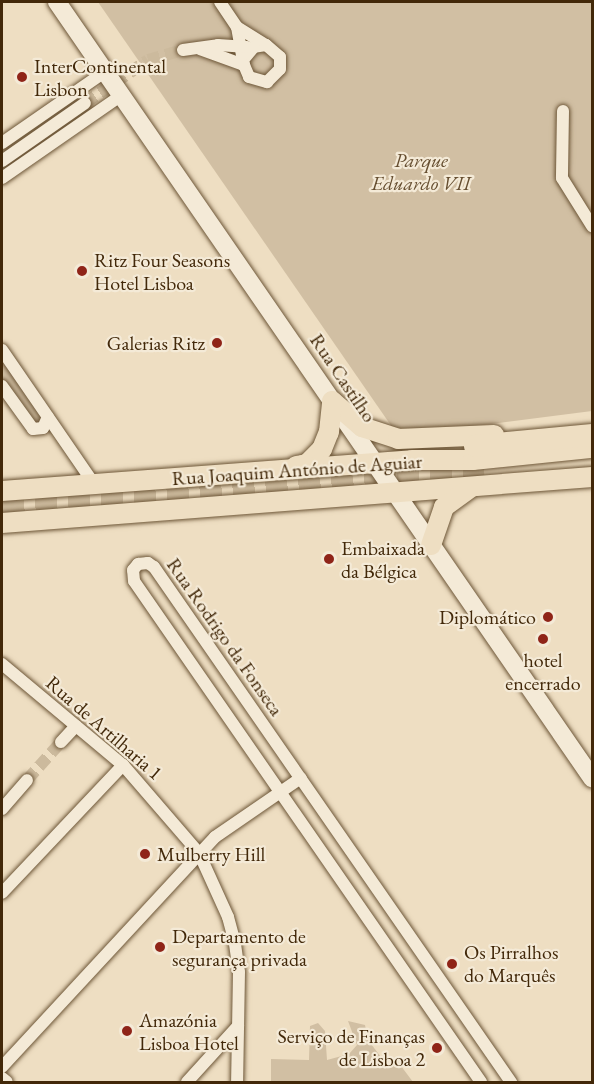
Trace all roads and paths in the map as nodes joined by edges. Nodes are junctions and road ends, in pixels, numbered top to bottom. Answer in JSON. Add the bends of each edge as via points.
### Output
{"nodes":[{"id":1,"x":57,"y":2,"type":"edge"},
{"id":2,"x":220,"y":2,"type":"edge"},
{"id":3,"x":237,"y":27,"type":"junction"},
{"id":4,"x":199,"y":48,"type":"junction"},
{"id":5,"x":183,"y":50,"type":"tunnel mouth"},
{"id":6,"x":250,"y":53,"type":"junction"},
{"id":7,"x":106,"y":71,"type":"junction"},
{"id":8,"x":122,"y":95,"type":"junction"},
{"id":9,"x":85,"y":104,"type":"tunnel mouth"},
{"id":10,"x":563,"y":111,"type":"dead end"},
{"id":11,"x":2,"y":143,"type":"edge"},
{"id":12,"x":2,"y":161,"type":"edge"},
{"id":13,"x":2,"y":178,"type":"edge"},
{"id":14,"x":592,"y":226,"type":"edge"},
{"id":15,"x":2,"y":350,"type":"edge"},
{"id":16,"x":2,"y":386,"type":"edge"},
{"id":17,"x":332,"y":401,"type":"junction"},
{"id":18,"x":48,"y":417,"type":"junction"},
{"id":19,"x":592,"y":425,"type":"edge"},
{"id":20,"x":592,"y":435,"type":"edge"},
{"id":21,"x":447,"y":439,"type":"junction"},
{"id":22,"x":475,"y":446,"type":"tunnel mouth"},
{"id":23,"x":592,"y":448,"type":"edge"},
{"id":24,"x":412,"y":460,"type":"junction"},
{"id":25,"x":374,"y":463,"type":"junction"},
{"id":26,"x":282,"y":470,"type":"junction"},
{"id":27,"x":592,"y":477,"type":"edge"},
{"id":28,"x":94,"y":484,"type":"junction"},
{"id":29,"x":472,"y":486,"type":"junction"},
{"id":30,"x":2,"y":491,"type":"edge"},
{"id":31,"x":394,"y":493,"type":"junction"},
{"id":32,"x":2,"y":523,"type":"edge"},
{"id":33,"x":431,"y":545,"type":"junction"},
{"id":34,"x":2,"y":664,"type":"edge"},
{"id":35,"x":76,"y":726,"type":"junction"},
{"id":36,"x":61,"y":742,"type":"tunnel mouth"},
{"id":37,"x":123,"y":765,"type":"junction"},
{"id":38,"x":300,"y":778,"type":"junction"},
{"id":39,"x":592,"y":778,"type":"edge"},
{"id":40,"x":27,"y":780,"type":"tunnel mouth"},
{"id":41,"x":280,"y":792,"type":"junction"},
{"id":42,"x":2,"y":809,"type":"edge"},
{"id":43,"x":199,"y":853,"type":"junction"},
{"id":44,"x":2,"y":893,"type":"edge"},
{"id":45,"x":238,"y":1026,"type":"junction"},
{"id":46,"x":2,"y":1067,"type":"edge"},
{"id":47,"x":2,"y":1077,"type":"edge"},
{"id":48,"x":7,"y":1083,"type":"edge"},
{"id":49,"x":186,"y":1083,"type":"edge"},
{"id":50,"x":237,"y":1083,"type":"edge"},
{"id":51,"x":481,"y":1083,"type":"edge"},
{"id":52,"x":511,"y":1083,"type":"edge"}],
"edges":[{"from":1,"to":7,"type":"street","name":"Rua Castilho"},
{"from":2,"to":3,"type":"street"},
{"from":3,"to":6,"type":"street"},
{"from":3,"to":6,"type":"street"},
{"from":4,"to":5,"type":"street"},
{"from":4,"to":6,"type":"street"},
{"from":4,"to":6,"type":"street"},
{"from":7,"to":8,"type":"street","name":"Rua Castilho"},
{"from":7,"to":11,"type":"street"},
{"from":8,"to":13,"type":"street"},
{"from":8,"to":17,"type":"street","name":"Rua Castilho"},
{"from":9,"to":12,"type":"street"},
{"from":10,"to":14,"type":"street","via":[[562,178]]},
{"from":15,"to":18,"type":"street"},
{"from":16,"to":18,"type":"street","via":[[33,429],[43,428]]},
{"from":17,"to":21,"type":"main road","via":[[351,420],[384,436],[405,441]]},
{"from":17,"to":25,"type":"street","name":"Rua Castilho"},
{"from":17,"to":26,"type":"main road","via":[[329,432],[319,453],[307,464]]},
{"from":18,"to":28,"type":"street"},
{"from":19,"to":21,"type":"main road"},
{"from":20,"to":22,"type":"highway"},
{"from":21,"to":24,"type":"main road"},
{"from":23,"to":24,"type":"main road","name":"Rua Joaquim António de Aguiar","via":[[495,458]]},
{"from":24,"to":25,"type":"main road","name":"Rua Joaquim António de Aguiar"},
{"from":25,"to":26,"type":"main road","name":"Rua Joaquim António de Aguiar"},
{"from":25,"to":31,"type":"street","name":"Rua Castilho"},
{"from":26,"to":28,"type":"main road","name":"Rua Joaquim António de Aguiar"},
{"from":27,"to":29,"type":"main road","name":"Rua Joaquim António de Aguiar"},
{"from":28,"to":30,"type":"main road","name":"Rua Joaquim António de Aguiar"},
{"from":29,"to":31,"type":"main road","name":"Rua Joaquim António de Aguiar"},
{"from":29,"to":33,"type":"main road","via":[[444,507]]},
{"from":31,"to":32,"type":"main road","name":"Rua Joaquim António de Aguiar"},
{"from":31,"to":33,"type":"street","name":"Rua Castilho"},
{"from":33,"to":39,"type":"street","name":"Rua Castilho"},
{"from":34,"to":35,"type":"street","name":"Rua de Artilharia 1"},
{"from":35,"to":36,"type":"street"},
{"from":35,"to":37,"type":"street","name":"Rua de Artilharia 1"},
{"from":37,"to":43,"type":"street","name":"Rua de Artilharia 1"},
{"from":37,"to":44,"type":"street"},
{"from":38,"to":41,"type":"street"},
{"from":38,"to":41,"type":"street","name":"Rua Rodrigo da Fonseca","via":[[154,567],[138,564],[133,570],[134,581]]},
{"from":38,"to":52,"type":"street","name":"Rua Rodrigo da Fonseca"},
{"from":40,"to":42,"type":"street"},
{"from":41,"to":43,"type":"street","via":[[214,837]]},
{"from":41,"to":51,"type":"street","name":"Rua Rodrigo da Fonseca"},
{"from":43,"to":45,"type":"street","name":"Rua de Artilharia 1","via":[[228,917],[235,944]]},
{"from":43,"to":46,"type":"street"},
{"from":45,"to":49,"type":"street"},
{"from":45,"to":50,"type":"street","name":"Rua de Artilharia 1"},
{"from":47,"to":48,"type":"street"}]}
